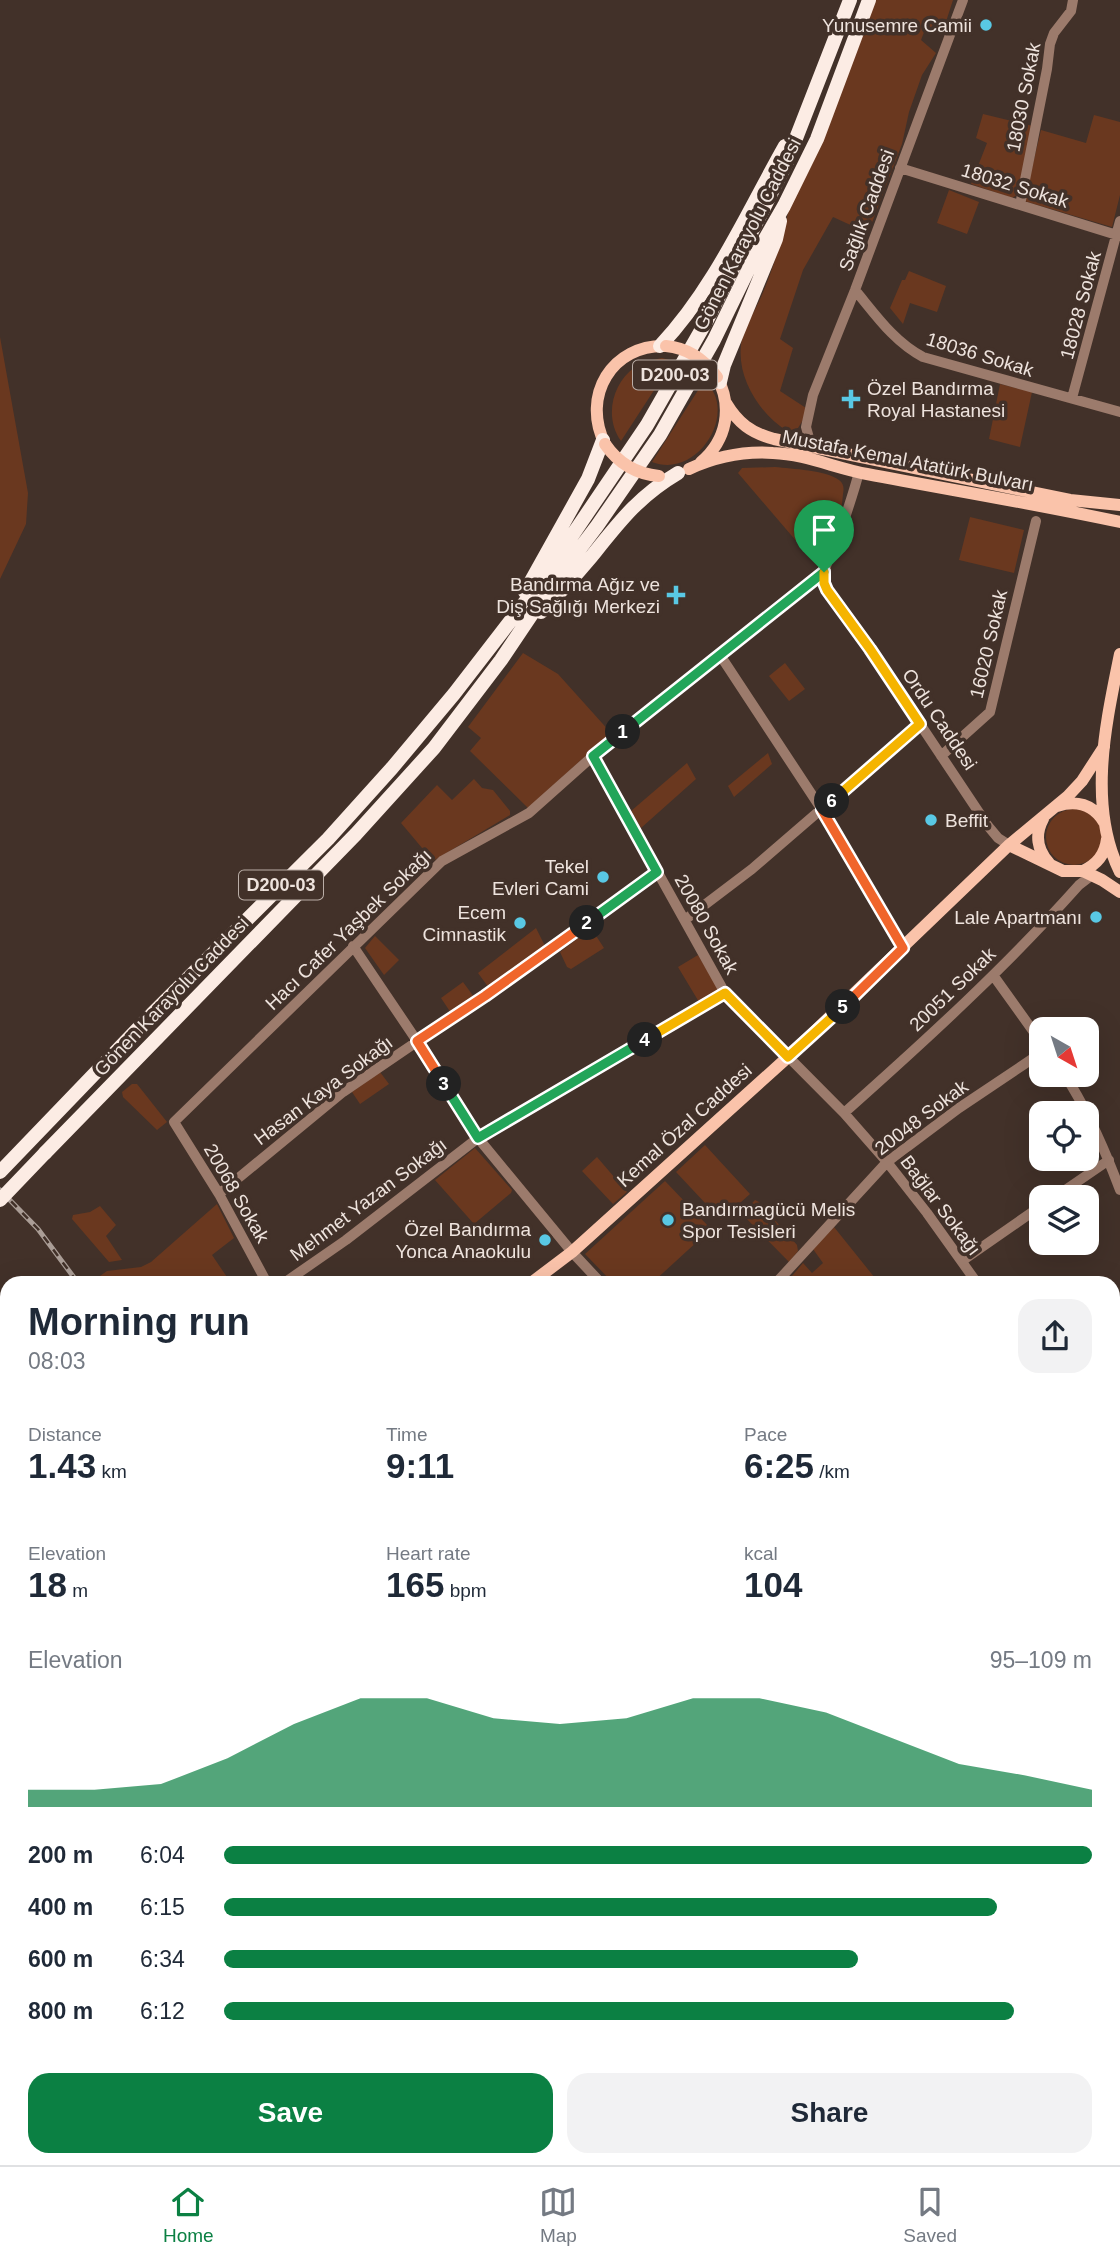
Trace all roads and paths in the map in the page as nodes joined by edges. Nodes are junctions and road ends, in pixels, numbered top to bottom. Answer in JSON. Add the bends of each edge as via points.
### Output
{"nodes":[{"id":1,"x":850,"y":0,"type":"edge"},
{"id":2,"x":869,"y":0,"type":"edge"},
{"id":3,"x":964,"y":0,"type":"edge"},
{"id":4,"x":1073,"y":0,"type":"edge"},
{"id":5,"x":805,"y":112,"type":"junction"},
{"id":6,"x":900,"y":168,"type":"junction"},
{"id":7,"x":1020,"y":205,"type":"junction"},
{"id":8,"x":784,"y":206,"type":"junction"},
{"id":9,"x":1120,"y":221,"type":"edge"},
{"id":10,"x":1118,"y":236,"type":"edge"},
{"id":11,"x":855,"y":290,"type":"junction"},
{"id":12,"x":663,"y":346,"type":"junction"},
{"id":13,"x":718,"y":379,"type":"junction"},
{"id":14,"x":1072,"y":398,"type":"junction"},
{"id":15,"x":726,"y":403,"type":"junction"},
{"id":16,"x":1120,"y":412,"type":"edge"},
{"id":17,"x":804,"y":438,"type":"junction"},
{"id":18,"x":604,"y":442,"type":"junction"},
{"id":19,"x":684,"y":471,"type":"junction"},
{"id":20,"x":859,"y":472,"type":"junction"},
{"id":21,"x":1120,"y":505,"type":"edge"},
{"id":22,"x":1036,"y":521,"type":"dead end"},
{"id":23,"x":1120,"y":522,"type":"edge"},
{"id":24,"x":824,"y":572,"type":"junction"},
{"id":25,"x":513,"y":618,"type":"junction"},
{"id":26,"x":518,"y":636,"type":"junction"},
{"id":27,"x":1120,"y":654,"type":"edge"},
{"id":28,"x":720,"y":655,"type":"junction"},
{"id":29,"x":1117,"y":682,"type":"edge"},
{"id":30,"x":920,"y":724,"type":"junction"},
{"id":31,"x":1104,"y":747,"type":"junction"},
{"id":32,"x":593,"y":756,"type":"junction"},
{"id":33,"x":941,"y":756,"type":"junction"},
{"id":34,"x":1052,"y":809,"type":"junction"},
{"id":35,"x":822,"y":810,"type":"junction"},
{"id":36,"x":1107,"y":830,"type":"junction"},
{"id":37,"x":1009,"y":845,"type":"junction"},
{"id":38,"x":1031,"y":857,"type":"junction"},
{"id":39,"x":995,"y":859,"type":"junction"},
{"id":40,"x":1050,"y":864,"type":"junction"},
{"id":41,"x":657,"y":872,"type":"junction"},
{"id":42,"x":1120,"y":872,"type":"edge"},
{"id":43,"x":1084,"y":873,"type":"junction"},
{"id":44,"x":1120,"y":892,"type":"edge"},
{"id":45,"x":686,"y":919,"type":"junction"},
{"id":46,"x":354,"y":946,"type":"junction"},
{"id":47,"x":903,"y":948,"type":"junction"},
{"id":48,"x":993,"y":975,"type":"junction"},
{"id":49,"x":725,"y":993,"type":"junction"},
{"id":50,"x":1029,"y":1025,"type":"edge"},
{"id":51,"x":417,"y":1041,"type":"junction"},
{"id":52,"x":788,"y":1057,"type":"junction"},
{"id":53,"x":1029,"y":1061,"type":"edge"},
{"id":54,"x":1072,"y":1087,"type":"edge"},
{"id":55,"x":844,"y":1113,"type":"junction"},
{"id":56,"x":174,"y":1122,"type":"joint"},
{"id":57,"x":478,"y":1138,"type":"junction"},
{"id":58,"x":1109,"y":1160,"type":"junction"},
{"id":59,"x":887,"y":1162,"type":"junction"},
{"id":60,"x":0,"y":1172,"type":"edge"},
{"id":61,"x":1073,"y":1185,"type":"edge"},
{"id":62,"x":1120,"y":1190,"type":"edge"},
{"id":63,"x":219,"y":1194,"type":"junction"},
{"id":64,"x":0,"y":1200,"type":"edge"},
{"id":65,"x":1029,"y":1214,"type":"edge"},
{"id":66,"x":572,"y":1252,"type":"junction"},
{"id":67,"x":962,"y":1261,"type":"junction"},
{"id":68,"x":263,"y":1276,"type":"edge"},
{"id":69,"x":294,"y":1276,"type":"edge"},
{"id":70,"x":540,"y":1276,"type":"edge"},
{"id":71,"x":594,"y":1276,"type":"edge"},
{"id":72,"x":782,"y":1276,"type":"edge"},
{"id":73,"x":972,"y":1276,"type":"edge"}],
"edges":[{"from":1,"to":5,"type":"highway","name":"Gönen Karayolu Caddesi","number":"D200-03"},
{"from":2,"to":8,"type":"highway","name":"Gönen Karayolu Caddesi","number":"D200-03","via":[[817,139]]},
{"from":3,"to":6,"type":"street","name":"Sağlık Caddesi"},
{"from":4,"to":7,"type":"street","name":"18030 Sokak","via":[[1050,44]]},
{"from":5,"to":12,"type":"highway","number":"D200-03","via":[[703,292]]},
{"from":5,"to":25,"type":"highway","name":"Gönen Karayolu Caddesi","number":"D200-03","via":[[786,164],[647,425]]},
{"from":6,"to":7,"type":"street","name":"18032 Sokak"},
{"from":6,"to":11,"type":"street","name":"Sağlık Caddesi"},
{"from":7,"to":10,"type":"street","name":"18032 Sokak"},
{"from":8,"to":13,"type":"highway","number":"D200-03","via":[[776,239]]},
{"from":8,"to":26,"type":"highway","name":"Gönen Karayolu Caddesi","number":"D200-03","via":[[660,435]]},
{"from":9,"to":10,"type":"street","name":"18028 Sokak"},
{"from":10,"to":14,"type":"street","name":"18028 Sokak"},
{"from":11,"to":14,"type":"street","name":"18036 Sokak","via":[[907,348],[923,357]]},
{"from":11,"to":17,"type":"street","name":"Sağlık Caddesi","via":[[813,395]]},
{"from":12,"to":13,"type":"main road","bridge":true,"via":[[695,355]]},
{"from":12,"to":18,"type":"main road","via":[[629,354],[607,375],[596,405]]},
{"from":13,"to":15,"type":"main road"},
{"from":14,"to":16,"type":"street","name":"18036 Sokak"},
{"from":15,"to":17,"type":"main road","name":"Mustafa Kemal Atatürk Bulvarı","via":[[748,429],[774,439]]},
{"from":15,"to":19,"type":"main road","via":[[718,442],[709,455]]},
{"from":17,"to":21,"type":"main road","name":"Mustafa Kemal Atatürk Bulvarı","via":[[815,447],[1070,500]]},
{"from":18,"to":19,"type":"main road","bridge":true,"via":[[631,468],[659,476]]},
{"from":18,"to":25,"type":"highway","via":[[589,479]]},
{"from":19,"to":20,"type":"main road","name":"Mustafa Kemal Atatürk Bulvarı","via":[[729,456],[770,452]]},
{"from":19,"to":26,"type":"highway","via":[[628,510],[558,596]]},
{"from":20,"to":23,"type":"main road","name":"Mustafa Kemal Atatürk Bulvarı"},
{"from":20,"to":24,"type":"street"},
{"from":22,"to":33,"type":"street","name":"16020 Sokak","via":[[990,712]]},
{"from":24,"to":28,"type":"street","name":"Hacı Cafer Yaşbek Sokağı"},
{"from":24,"to":30,"type":"street","name":"Ordu Caddesi","via":[[827,590]]},
{"from":25,"to":60,"type":"highway","name":"Gönen Karayolu Caddesi","number":"D200-03","via":[[437,715],[337,828]]},
{"from":26,"to":64,"type":"highway","name":"Gönen Karayolu Caddesi","number":"D200-03","bridge":true,"via":[[446,734],[356,834]]},
{"from":27,"to":29,"type":"main road"},
{"from":28,"to":32,"type":"street","name":"Hacı Cafer Yaşbek Sokağı"},
{"from":28,"to":35,"type":"street"},
{"from":29,"to":31,"type":"main road"},
{"from":30,"to":33,"type":"street","name":"Ordu Caddesi"},
{"from":30,"to":35,"type":"street"},
{"from":31,"to":34,"type":"main road","name":"Kemal Özal Caddesi","via":[[1082,781]]},
{"from":31,"to":36,"type":"main road"},
{"from":32,"to":41,"type":"street","name":"20080 Sokak"},
{"from":32,"to":46,"type":"street","name":"Hacı Cafer Yaşbek Sokağı","via":[[528,813],[442,861]]},
{"from":33,"to":37,"type":"street","name":"Ordu Caddesi","via":[[988,826]]},
{"from":34,"to":36,"type":"main road","via":[[1067,803],[1087,805],[1103,819]]},
{"from":34,"to":37,"type":"main road","name":"Kemal Özal Caddesi"},
{"from":34,"to":40,"type":"main road","via":[[1038,835],[1041,853]]},
{"from":35,"to":45,"type":"street"},
{"from":35,"to":47,"type":"street"},
{"from":36,"to":42,"type":"main road"},
{"from":36,"to":43,"type":"main road","via":[[1104,852]]},
{"from":37,"to":38,"type":"main road","name":"Ordu Caddesi"},
{"from":37,"to":39,"type":"main road","name":"Kemal Özal Caddesi"},
{"from":38,"to":39,"type":"main road"},
{"from":38,"to":40,"type":"main road","name":"Ordu Caddesi"},
{"from":39,"to":47,"type":"main road","name":"Kemal Özal Caddesi"},
{"from":40,"to":43,"type":"main road","name":"Ordu Caddesi"},
{"from":41,"to":45,"type":"street","name":"20080 Sokak"},
{"from":41,"to":51,"type":"street","name":"Hasan Kaya Sokağı"},
{"from":43,"to":44,"type":"main road","name":"Ordu Caddesi"},
{"from":43,"to":48,"type":"street","name":"20051 Sokak","via":[[1079,886]]},
{"from":45,"to":49,"type":"street","name":"20080 Sokak"},
{"from":46,"to":51,"type":"street"},
{"from":46,"to":56,"type":"street","name":"Hacı Cafer Yaşbek Sokağı"},
{"from":47,"to":52,"type":"main road","name":"Kemal Özal Caddesi"},
{"from":48,"to":50,"type":"street"},
{"from":48,"to":55,"type":"street","name":"20051 Sokak"},
{"from":49,"to":52,"type":"street","name":"20080 Sokak"},
{"from":49,"to":57,"type":"street","name":"Mehmet Yazan Sokağı"},
{"from":51,"to":57,"type":"street"},
{"from":51,"to":63,"type":"street","name":"Hasan Kaya Sokağı","via":[[343,1091]]},
{"from":52,"to":55,"type":"street","name":"Bağlar Sokağı"},
{"from":52,"to":66,"type":"main road","name":"Kemal Özal Caddesi"},
{"from":53,"to":59,"type":"street","name":"20048 Sokak"},
{"from":54,"to":58,"type":"street"},
{"from":55,"to":59,"type":"street","name":"Bağlar Sokağı"},
{"from":56,"to":63,"type":"street","name":"20068 Sokak"},
{"from":57,"to":66,"type":"street"},
{"from":57,"to":69,"type":"street","name":"Mehmet Yazan Sokağı"},
{"from":58,"to":61,"type":"street"},
{"from":58,"to":62,"type":"street"},
{"from":59,"to":67,"type":"street","name":"Bağlar Sokağı"},
{"from":59,"to":72,"type":"street","name":"20048 Sokak"},
{"from":63,"to":68,"type":"street","name":"20068 Sokak"},
{"from":65,"to":67,"type":"street"},
{"from":66,"to":70,"type":"main road","name":"Kemal Özal Caddesi"},
{"from":66,"to":71,"type":"street"},
{"from":67,"to":73,"type":"street","name":"Bağlar Sokağı"}]}
